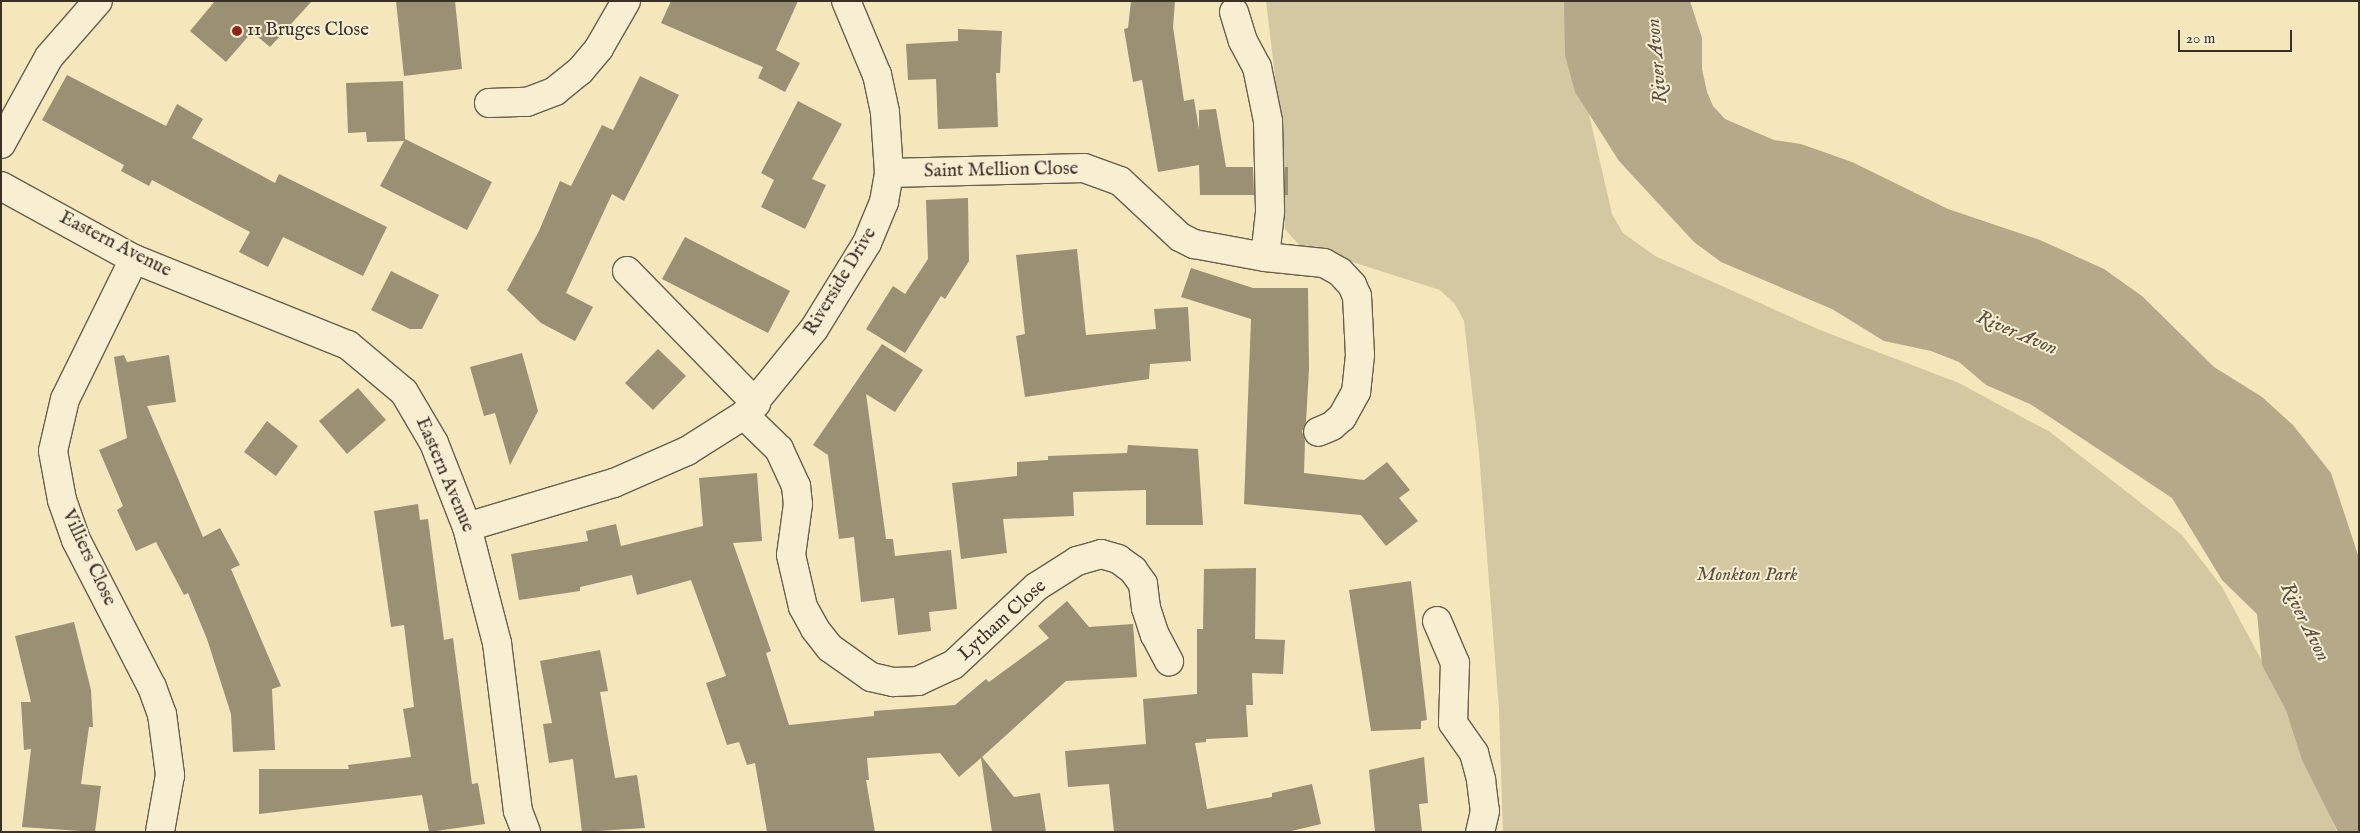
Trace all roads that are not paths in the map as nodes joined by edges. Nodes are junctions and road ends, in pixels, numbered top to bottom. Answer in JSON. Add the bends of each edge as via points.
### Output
{"nodes":[{"id":1,"x":98,"y":1,"type":"edge"},
{"id":2,"x":626,"y":1,"type":"edge"},
{"id":3,"x":846,"y":1,"type":"edge"},
{"id":4,"x":1234,"y":12,"type":"dead end"},
{"id":5,"x":489,"y":103,"type":"dead end"},
{"id":6,"x":1,"y":144,"type":"edge"},
{"id":7,"x":889,"y":174,"type":"junction"},
{"id":8,"x":1,"y":186,"type":"edge"},
{"id":9,"x":1265,"y":257,"type":"junction"},
{"id":10,"x":134,"y":259,"type":"junction"},
{"id":11,"x":627,"y":271,"type":"dead end"},
{"id":12,"x":750,"y":409,"type":"junction"},
{"id":13,"x":1318,"y":432,"type":"dead end"},
{"id":14,"x":467,"y":527,"type":"junction"},
{"id":15,"x":1437,"y":621,"type":"dead end"},
{"id":16,"x":1169,"y":661,"type":"dead end"},
{"id":17,"x":160,"y":832,"type":"edge"},
{"id":18,"x":526,"y":832,"type":"edge"},
{"id":19,"x":1480,"y":832,"type":"edge"}],
"edges":[{"from":1,"to":6,"type":"street","via":[[49,57]]},
{"from":2,"to":5,"type":"street","via":[[580,72],[561,86],[527,102]]},
{"from":3,"to":7,"type":"street","name":"Riverside Drive","via":[[877,75]]},
{"from":4,"to":9,"type":"street","via":[[1243,41],[1257,67],[1268,121],[1270,212]]},
{"from":7,"to":9,"type":"street","name":"Saint Mellion Close","via":[[1084,168],[1120,181],[1180,237],[1194,244]]},
{"from":7,"to":12,"type":"street","name":"Riverside Drive","via":[[884,202],[856,264],[814,330]]},
{"from":8,"to":10,"type":"street","name":"Eastern Avenue"},
{"from":9,"to":13,"type":"street","name":"Saint Mellion Close","via":[[1324,263],[1340,272],[1357,296],[1360,374],[1356,392],[1342,417]]},
{"from":10,"to":14,"type":"street","name":"Eastern Avenue","via":[[348,346],[364,356],[392,380],[416,408],[434,442]]},
{"from":10,"to":17,"type":"street","name":"Villiers Close","via":[[65,399],[53,451],[57,482],[73,534],[152,688],[162,714],[170,775]]},
{"from":11,"to":12,"type":"street"},
{"from":12,"to":14,"type":"street","name":"Riverside Drive","via":[[687,451],[640,473]]},
{"from":12,"to":16,"type":"street","name":"Lytham Close","via":[[779,449],[796,486],[798,504],[791,555],[803,607],[830,648],[871,677],[893,682],[918,681],[953,666],[1036,588],[1078,561],[1101,554],[1118,559],[1133,570],[1143,584],[1146,608],[1155,635]]},
{"from":14,"to":18,"type":"street","name":"Eastern Avenue","via":[[497,643],[518,811]]},
{"from":15,"to":19,"type":"street","via":[[1455,663],[1453,723],[1474,752],[1481,780],[1485,811]]}]}
